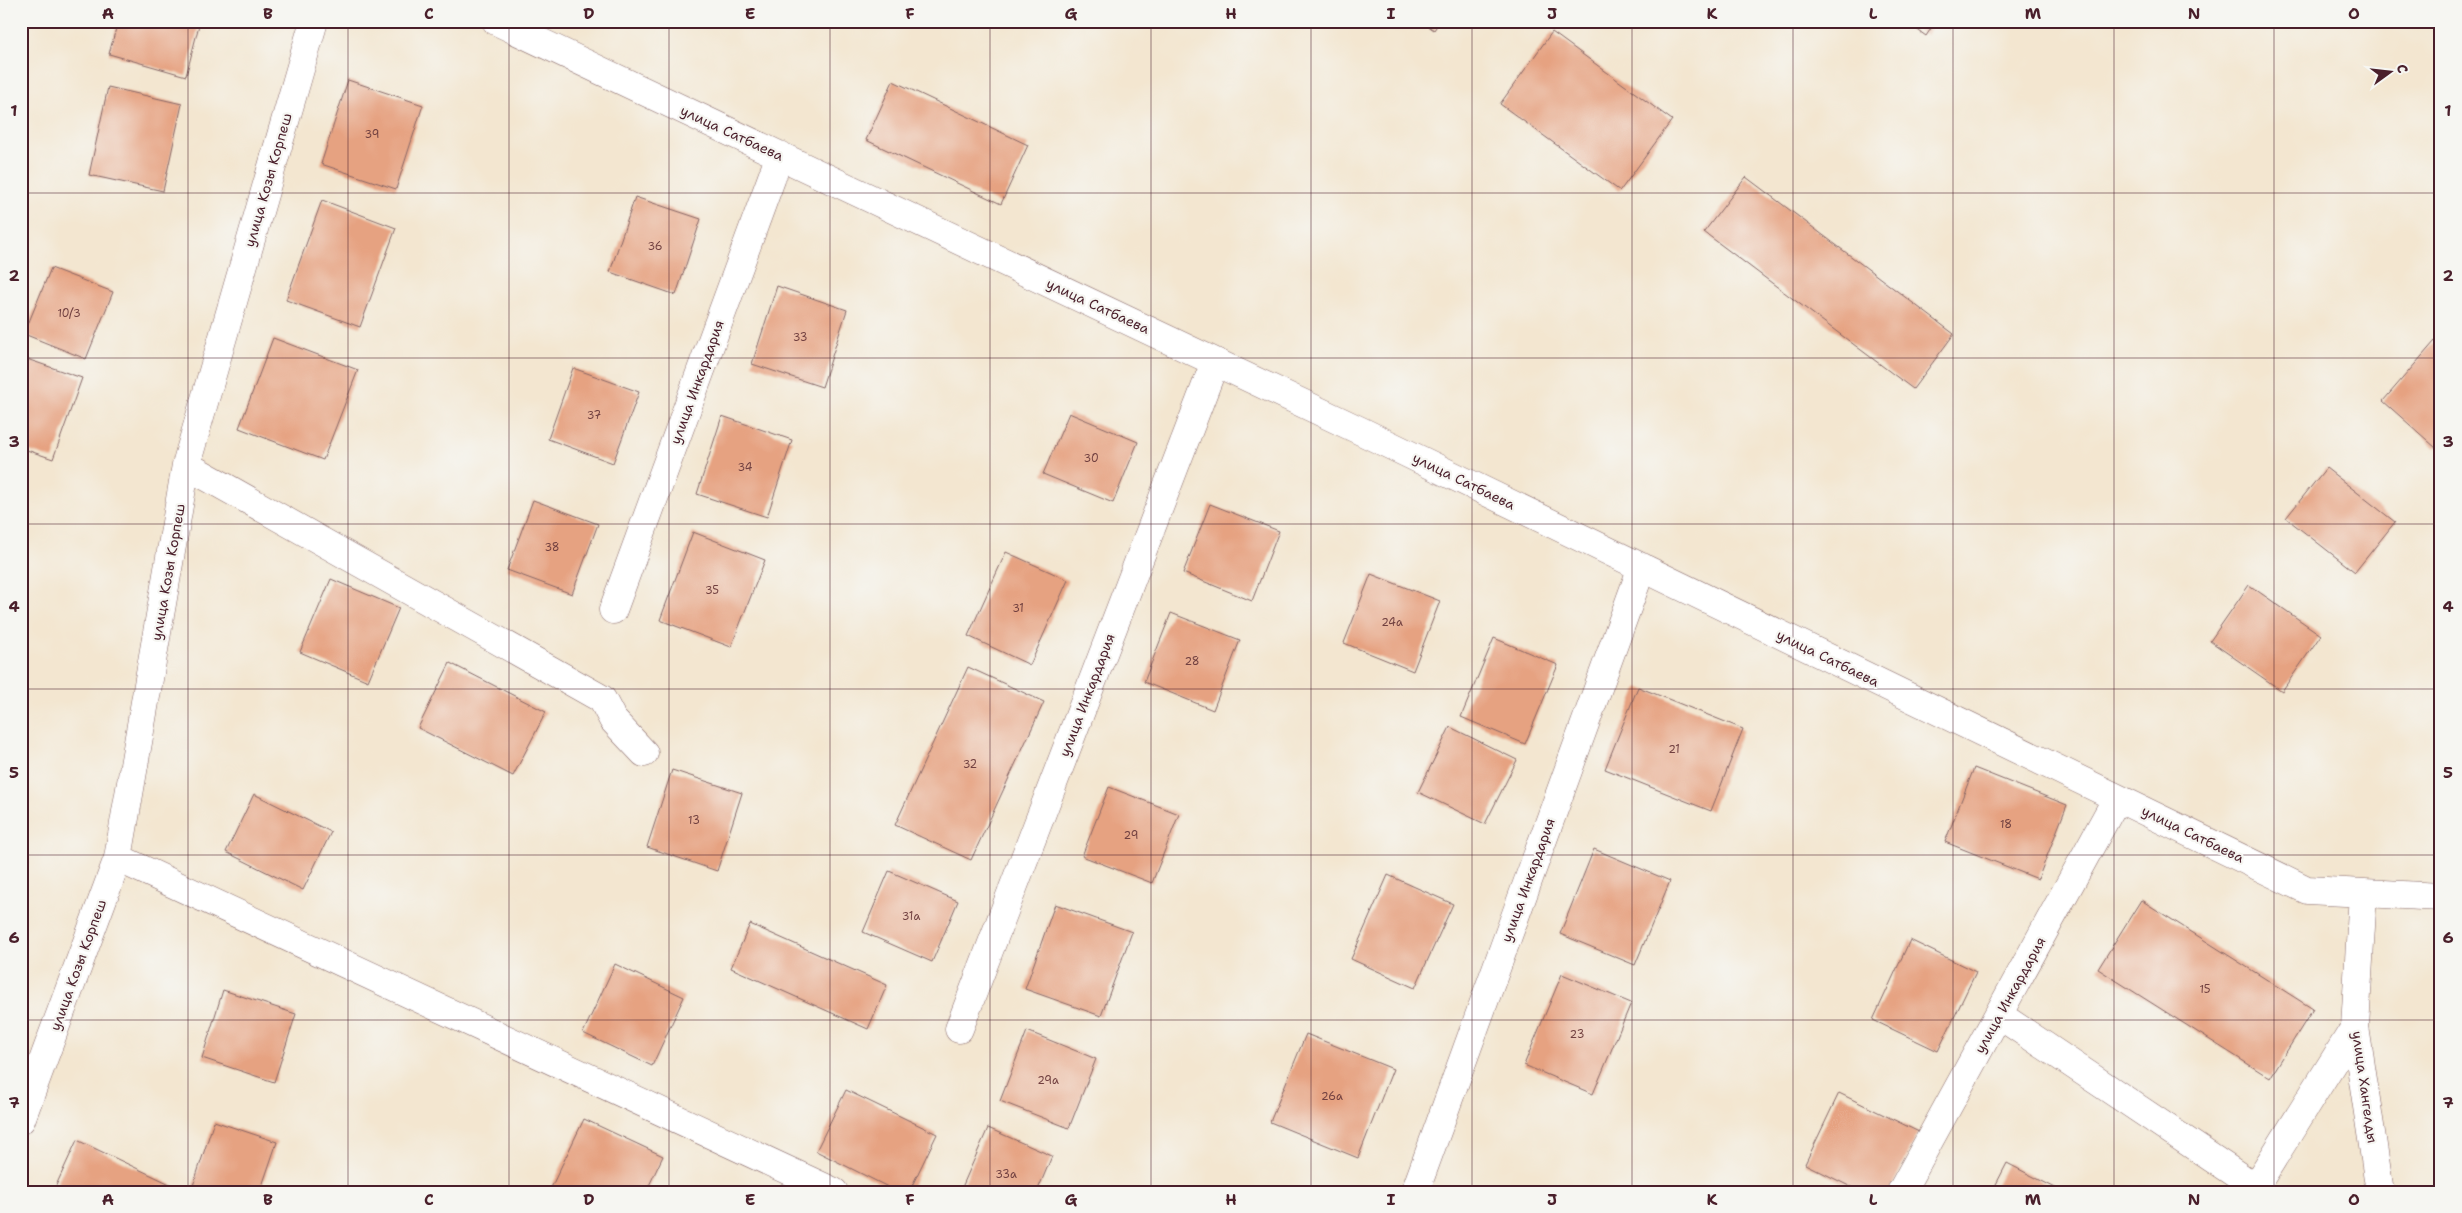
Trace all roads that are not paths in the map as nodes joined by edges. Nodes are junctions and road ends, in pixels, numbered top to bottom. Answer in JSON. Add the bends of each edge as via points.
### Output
{"nodes":[{"id":1,"x":314,"y":21,"type":"edge"},
{"id":2,"x":496,"y":21,"type":"edge"},
{"id":3,"x":780,"y":155,"type":"junction"},
{"id":4,"x":1215,"y":362,"type":"junction"},
{"id":5,"x":186,"y":465,"type":"junction"},
{"id":6,"x":1642,"y":567,"type":"junction"},
{"id":7,"x":613,"y":610,"type":"dead end"},
{"id":8,"x":644,"y":752,"type":"dead end"},
{"id":9,"x":2117,"y":798,"type":"junction"},
{"id":10,"x":118,"y":858,"type":"junction"},
{"id":11,"x":2363,"y":893,"type":"junction"},
{"id":12,"x":2441,"y":897,"type":"edge"},
{"id":13,"x":1999,"y":1015,"type":"junction"},
{"id":14,"x":2355,"y":1027,"type":"junction"},
{"id":15,"x":959,"y":1029,"type":"dead end"},
{"id":16,"x":21,"y":1120,"type":"edge"},
{"id":17,"x":834,"y":1192,"type":"edge"},
{"id":18,"x":1415,"y":1192,"type":"edge"},
{"id":19,"x":1901,"y":1192,"type":"edge"},
{"id":20,"x":2380,"y":1192,"type":"edge"}],
"edges":[{"from":1,"to":5,"type":"street","name":"улица Козы Корпеш"},
{"from":2,"to":3,"type":"street","name":"улица Сатбаева"},
{"from":3,"to":4,"type":"street","name":"улица Сатбаева"},
{"from":3,"to":7,"type":"street","name":"улица Инкардария"},
{"from":4,"to":6,"type":"street","name":"улица Сатбаева"},
{"from":4,"to":15,"type":"street","name":"улица Инкардария"},
{"from":5,"to":8,"type":"street","via":[[602,699],[613,720]]},
{"from":5,"to":10,"type":"street","name":"улица Козы Корпеш"},
{"from":6,"to":9,"type":"street","name":"улица Сатбаева"},
{"from":6,"to":18,"type":"street","name":"улица Инкардария"},
{"from":9,"to":11,"type":"street","name":"улица Сатбаева","via":[[2307,890]]},
{"from":9,"to":13,"type":"street","name":"улица Инкардария"},
{"from":10,"to":16,"type":"street","name":"улица Козы Корпеш"},
{"from":10,"to":17,"type":"street"},
{"from":11,"to":12,"type":"street","name":"улица Сатбаева"},
{"from":11,"to":14,"type":"street","name":"улица Хангелды"},
{"from":13,"to":14,"type":"street","via":[[2255,1187]]},
{"from":13,"to":19,"type":"street","name":"улица Инкардария"},
{"from":14,"to":20,"type":"street","name":"улица Хангелды"}]}
